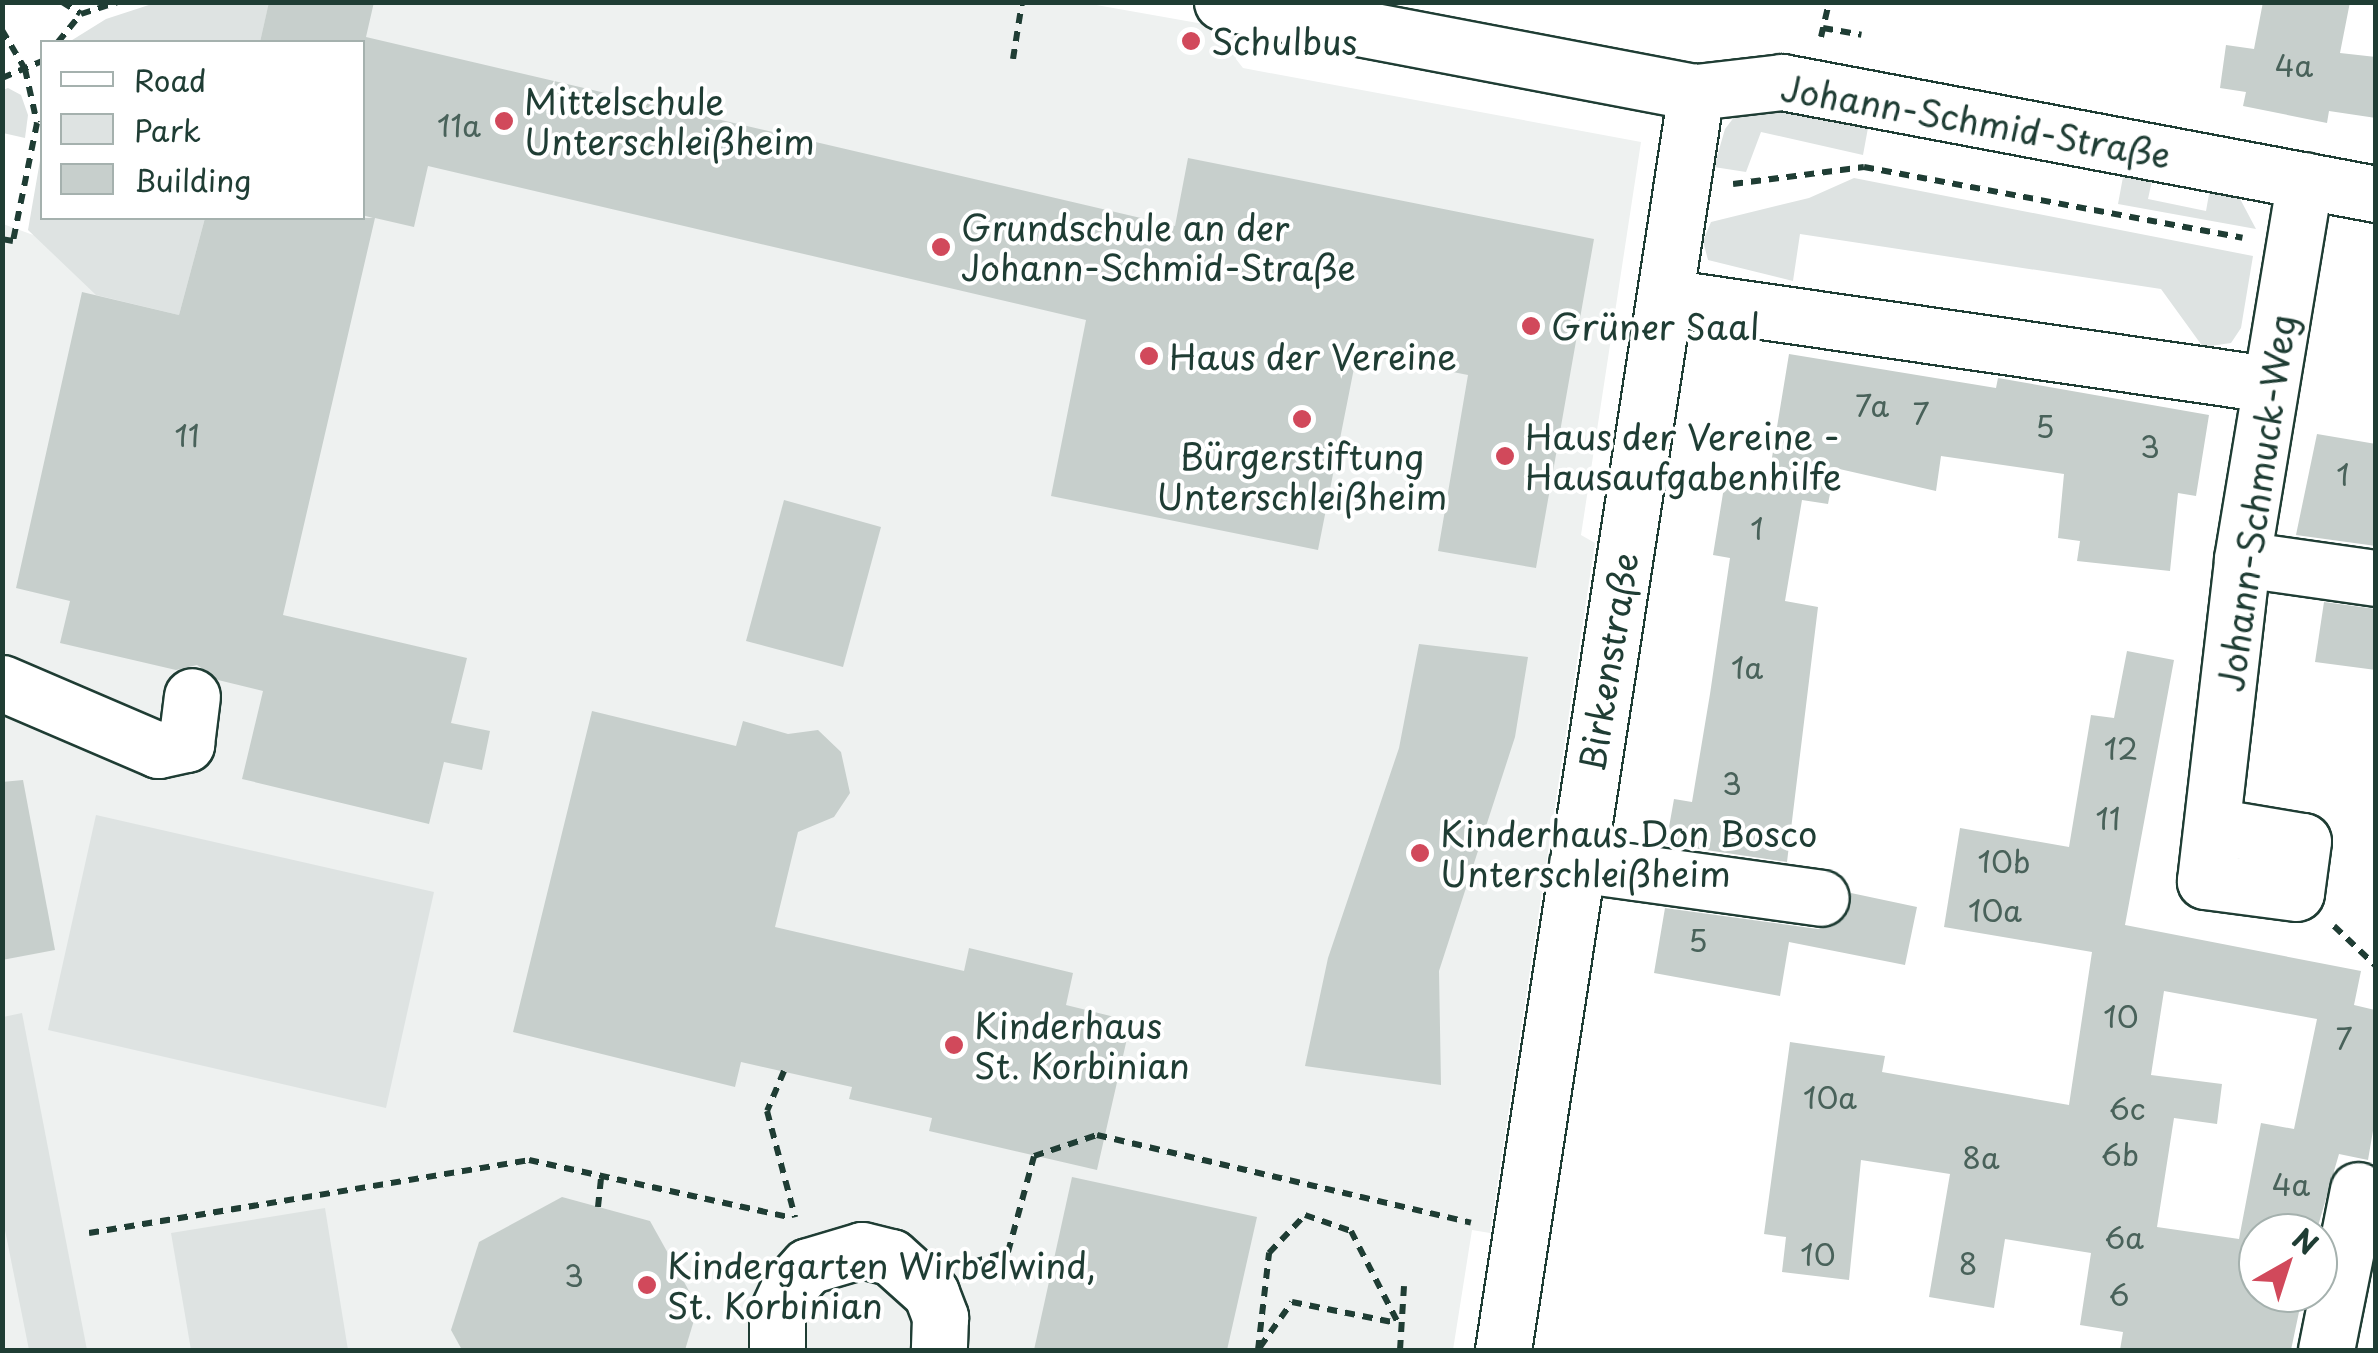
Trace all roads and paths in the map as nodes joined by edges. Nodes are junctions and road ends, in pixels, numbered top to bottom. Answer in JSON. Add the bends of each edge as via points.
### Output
{"nodes":[{"id":1,"x":62,"y":2,"type":"edge"},
{"id":2,"x":118,"y":2,"type":"edge"},
{"id":3,"x":1022,"y":2,"type":"edge"},
{"id":4,"x":1222,"y":2,"type":"edge"},
{"id":5,"x":81,"y":14,"type":"junction"},
{"id":6,"x":1823,"y":28,"type":"dead end"},
{"id":7,"x":2,"y":30,"type":"edge"},
{"id":8,"x":1860,"y":35,"type":"dead end"},
{"id":9,"x":60,"y":40,"type":"edge"},
{"id":10,"x":1013,"y":59,"type":"dead end"},
{"id":11,"x":40,"y":62,"type":"edge"},
{"id":12,"x":25,"y":69,"type":"junction"},
{"id":13,"x":2,"y":78,"type":"edge"},
{"id":14,"x":1696,"y":92,"type":"junction"},
{"id":15,"x":1682,"y":176,"type":"junction"},
{"id":16,"x":2306,"y":180,"type":"junction"},
{"id":17,"x":2376,"y":194,"type":"edge"},
{"id":18,"x":2,"y":239,"type":"edge"},
{"id":19,"x":2295,"y":248,"type":"junction"},
{"id":20,"x":1665,"y":297,"type":"junction"},
{"id":21,"x":2268,"y":384,"type":"junction"},
{"id":22,"x":2242,"y":560,"type":"junction"},
{"id":23,"x":2376,"y":578,"type":"edge"},
{"id":24,"x":2,"y":683,"type":"edge"},
{"id":25,"x":192,"y":696,"type":"dead end"},
{"id":26,"x":2212,"y":826,"type":"dead end"},
{"id":27,"x":1576,"y":864,"type":"junction"},
{"id":28,"x":1821,"y":898,"type":"dead end"},
{"id":29,"x":784,"y":1071,"type":"dead end"},
{"id":30,"x":601,"y":1176,"type":"junction"},
{"id":31,"x":2358,"y":1190,"type":"dead end"},
{"id":32,"x":598,"y":1207,"type":"dead end"},
{"id":33,"x":89,"y":1233,"type":"dead end"},
{"id":34,"x":1519,"y":1233,"type":"junction"},
{"id":35,"x":802,"y":1242,"type":"junction"},
{"id":36,"x":914,"y":1272,"type":"junction"},
{"id":37,"x":1404,"y":1286,"type":"dead end"},
{"id":38,"x":1398,"y":1323,"type":"junction"},
{"id":39,"x":1514,"y":1349,"type":"edge"},
{"id":40,"x":777,"y":1350,"type":"edge"},
{"id":41,"x":940,"y":1350,"type":"edge"},
{"id":42,"x":1258,"y":1350,"type":"edge"},
{"id":43,"x":1400,"y":1350,"type":"edge"},
{"id":44,"x":2326,"y":1350,"type":"edge"}],
"edges":[{"from":1,"to":5,"type":"path"},
{"from":2,"to":5,"type":"path"},
{"from":3,"to":10,"type":"path"},
{"from":4,"to":14,"type":"street","name":"Johann-Schmid-Straße"},
{"from":5,"to":9,"type":"path"},
{"from":6,"to":8,"type":"path"},
{"from":7,"to":12,"type":"path"},
{"from":11,"to":12,"type":"path"},
{"from":12,"to":13,"type":"path"},
{"from":12,"to":18,"type":"path","via":[[37,122],[13,242]]},
{"from":14,"to":15,"type":"street","name":"Birkenstraße"},
{"from":14,"to":16,"type":"street","name":"Johann-Schmid-Straße","via":[[1782,82]]},
{"from":15,"to":19,"type":"path","via":[[1759,186],[1864,167]]},
{"from":15,"to":20,"type":"street","name":"Birkenstraße"},
{"from":16,"to":17,"type":"street","name":"Johann-Schmid-Straße"},
{"from":16,"to":19,"type":"street","name":"Johann-Schmuck-Weg"},
{"from":19,"to":21,"type":"street","name":"Johann-Schmuck-Weg"},
{"from":20,"to":21,"type":"street"},
{"from":20,"to":27,"type":"street","name":"Birkenstraße"},
{"from":21,"to":22,"type":"street","name":"Johann-Schmuck-Weg"},
{"from":22,"to":23,"type":"street"},
{"from":22,"to":26,"type":"street","name":"Johann-Schmuck-Weg"},
{"from":24,"to":25,"type":"street","via":[[158,750],[186,744]]},
{"from":27,"to":28,"type":"street"},
{"from":27,"to":34,"type":"street","name":"Birkenstraße","via":[[1579,987]]},
{"from":29,"to":35,"type":"path","via":[[767,1111]]},
{"from":30,"to":32,"type":"path"},
{"from":30,"to":33,"type":"path","via":[[529,1160]]},
{"from":30,"to":35,"type":"path"},
{"from":31,"to":44,"type":"street"},
{"from":34,"to":36,"type":"path","via":[[1097,1134],[1034,1156],[1008,1252],[982,1262],[934,1261]]},
{"from":34,"to":39,"type":"street","name":"Birkenstraße"},
{"from":35,"to":36,"type":"street","via":[[890,1257]]},
{"from":35,"to":40,"type":"street","via":[[776,1313]]},
{"from":36,"to":41,"type":"street","via":[[940,1316]]},
{"from":37,"to":38,"type":"path"},
{"from":38,"to":42,"type":"path","via":[[1292,1302]]},
{"from":38,"to":42,"type":"path","via":[[1351,1231],[1305,1216],[1270,1253]]},
{"from":38,"to":43,"type":"path"}]}
